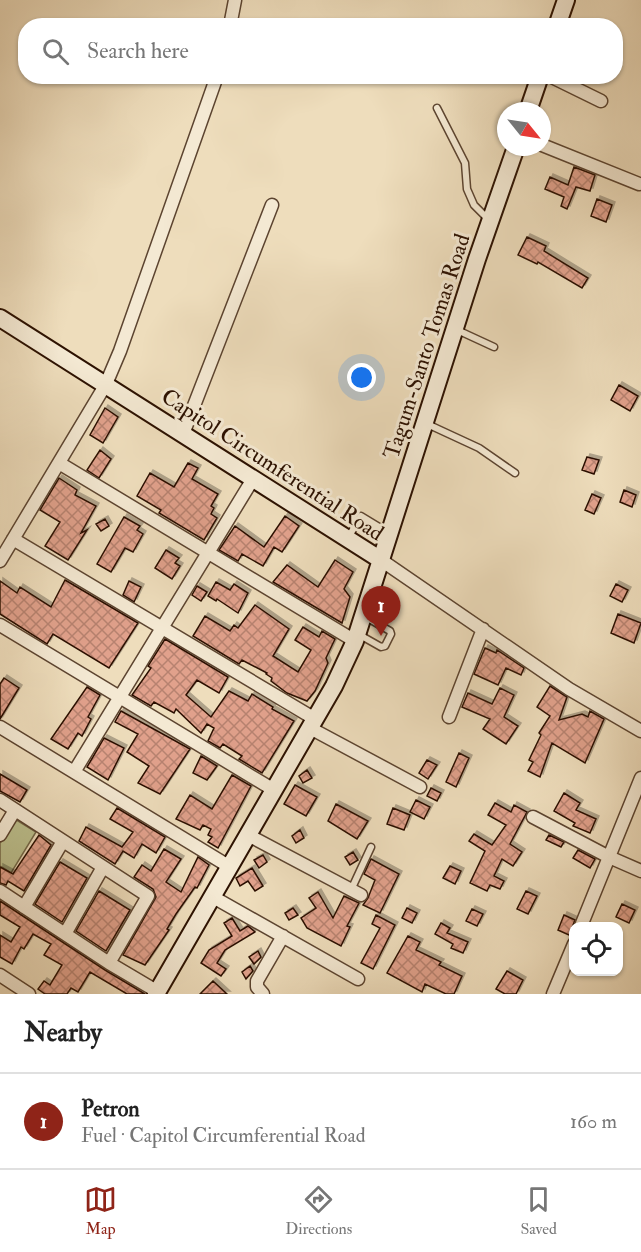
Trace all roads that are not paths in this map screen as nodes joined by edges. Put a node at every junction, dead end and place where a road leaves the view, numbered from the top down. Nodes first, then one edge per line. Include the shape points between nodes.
1 (235, 0) edge
2 (566, 0) edge
3 (232, 18) edge
4 (560, 18) edge
5 (214, 84) edge
6 (537, 84) edge
7 (566, 84) edge
8 (601, 101) dead end
9 (531, 102) edge
10 (436, 108) dead end
11 (551, 149) edge
12 (513, 156) edge
13 (639, 184) dead end
14 (272, 205) dead end
15 (490, 222) junction
16 (0, 318) edge
17 (455, 329) junction
18 (494, 347) dead end
19 (106, 384) junction
20 (425, 423) junction
21 (183, 434) junction
22 (59, 463) junction
23 (515, 472) dead end
24 (253, 479) junction
25 (389, 534) junction
26 (347, 538) junction
27 (13, 539) junction
28 (208, 553) junction
29 (381, 560) junction
30 (0, 561) edge
31 (363, 616) junction
32 (0, 625) edge
33 (162, 628) junction
34 (483, 629) junction
35 (356, 638) junction
36 (119, 698) junction
37 (449, 717) dead end
38 (312, 724) junction
39 (0, 728) edge
40 (641, 731) edge
41 (74, 772) junction
42 (641, 778) edge
43 (420, 788) dead end
44 (274, 790) junction
45 (0, 801) edge
46 (15, 810) junction
47 (533, 817) dead end
48 (0, 835) edge
49 (248, 836) junction
50 (63, 841) junction
51 (371, 847) dead end
52 (609, 857) junction
53 (103, 867) junction
54 (230, 867) junction
55 (641, 871) edge
56 (0, 891) edge
57 (356, 893) joint
58 (213, 897) junction
59 (24, 907) junction
60 (583, 922) edge
61 (65, 934) junction
62 (283, 936) junction
63 (569, 954) edge
64 (109, 963) junction
65 (0, 975) edge
66 (358, 979) dead end
67 (160, 988) edge
68 (28, 994) edge
69 (176, 994) edge
70 (263, 994) edge
71 (553, 994) edge

1 - 3 street
2 - 4 main road
5 - 19 street
6 - 9 main road
7 - 8 street
10 - 15 lane via 465,163 470,197
11 - 13 street
12 - 15 main road, Tagum-Santo Tomas Road
14 - 21 street
15 - 17 main road, Tagum-Santo Tomas Road
16 - 19 main road, Capitol Circumferential Road
17 - 18 lane
17 - 20 main road, Tagum-Santo Tomas Road
19 - 21 main road, Capitol Circumferential Road
19 - 22 street
20 - 23 lane via 479,448
20 - 25 main road, Tagum-Santo Tomas Road
21 - 24 main road, Capitol Circumferential Road
22 - 27 street
22 - 28 street
24 - 26 main road, Capitol Circumferential Road
24 - 28 street
25 - 26 lane via 361,516
25 - 29 main road, Tagum-Santo Tomas Road
26 - 29 main road, Capitol Circumferential Road
27 - 30 street
27 - 33 street
28 - 33 street
28 - 35 street
29 - 31 main road, Capitol Circumferential Road
29 - 34 street
31 - 35 main road, Capitol Circumferential Road
31 - 35 lane via 391,634 384,646
32 - 36 street
33 - 36 street
33 - 38 street
34 - 37 street
34 - 40 street via 569,689
35 - 38 main road, Capitol Circumferential Road
36 - 41 street
36 - 44 street
38 - 43 street
38 - 44 main road, Capitol Circumferential Road
39 - 41 street
41 - 54 street
42 - 52 street
44 - 49 main road, Capitol Circumferential Road
45 - 46 street
46 - 48 street
46 - 50 street
47 - 52 street
49 - 54 main road, Capitol Circumferential Road
49 - 57 street
50 - 53 street
50 - 59 street
51 - 57 lane
52 - 55 street
52 - 60 street
53 - 61 street
53 - 64 street via 148,896
54 - 58 main road, Capitol Circumferential Road
56 - 59 street
58 - 62 street
58 - 67 main road, Capitol Circumferential Road
59 - 61 street
61 - 64 street
62 - 66 street
62 - 70 street via 257,981
63 - 71 street
64 - 67 street
65 - 68 street
67 - 69 main road

